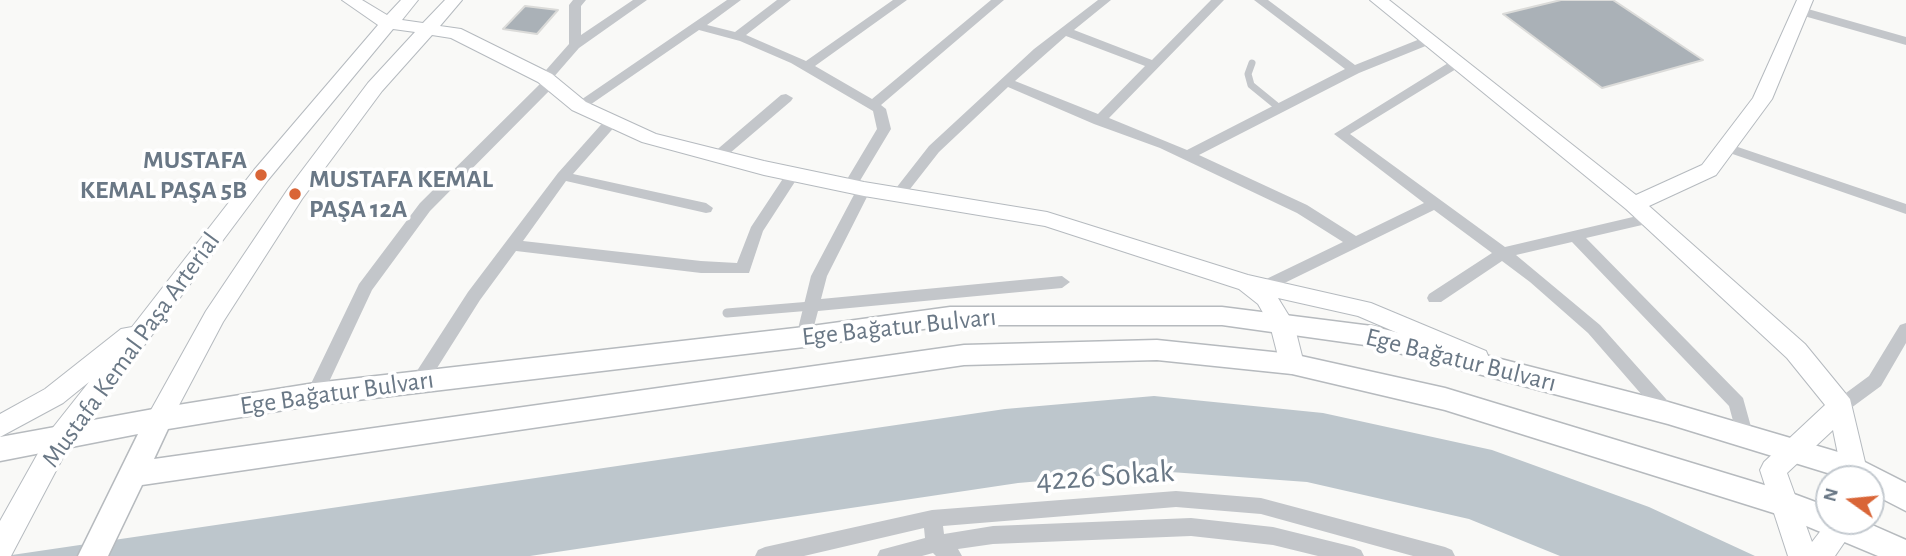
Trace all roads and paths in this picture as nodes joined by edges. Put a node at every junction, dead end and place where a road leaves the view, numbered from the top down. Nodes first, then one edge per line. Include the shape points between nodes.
1 (350, 0) edge
2 (410, 0) edge
3 (454, 0) edge
4 (580, 0) edge
5 (641, 0) edge
6 (735, 0) edge
7 (786, 0) edge
8 (901, 0) edge
9 (998, 0) edge
10 (1105, 0) edge
11 (1218, 0) edge
12 (1259, 0) edge
13 (1378, 0) edge
14 (1803, 6) edge
15 (387, 23) junction
16 (697, 26) junction
17 (428, 29) junction
18 (1065, 31) junction
19 (737, 36) junction
20 (1429, 40) junction
21 (1906, 41) edge
22 (575, 45) junction
23 (1252, 63) dead end
24 (1457, 63) junction
25 (1153, 65) junction
26 (806, 67) junction
27 (1354, 70) junction
28 (547, 80) junction
29 (1006, 82) junction
30 (786, 98) dead end
31 (873, 105) junction
32 (579, 106) junction
33 (1278, 107) junction
34 (612, 121) junction
35 (1099, 121) junction
36 (1726, 147) junction
37 (719, 156) junction
38 (1187, 156) junction
39 (793, 174) junction
40 (563, 176) junction
41 (857, 188) junction
42 (898, 195) junction
43 (1434, 204) junction
44 (1634, 204) junction
45 (706, 208) dead end
46 (1906, 209) edge
47 (1650, 218) junction
48 (1575, 236) junction
49 (1353, 241) junction
50 (512, 245) junction
51 (1503, 253) junction
52 (1062, 282) dead end
53 (1256, 285) junction
54 (1435, 298) dead end
55 (812, 306) junction
56 (161, 308) junction
57 (727, 313) dead end
58 (1282, 324) junction
59 (1906, 328) edge
60 (804, 337) junction
61 (1292, 364) junction
62 (1499, 369) junction
63 (419, 382) junction
64 (315, 394) junction
65 (1841, 406) junction
66 (1668, 413) junction
67 (159, 419) junction
68 (0, 426) edge
69 (1744, 434) junction
70 (61, 438) junction
71 (0, 449) edge
72 (1793, 449) junction
73 (1833, 465) edge
74 (1853, 465) edge
75 (134, 474) junction
76 (1885, 488) edge
77 (1906, 498) edge
78 (1784, 503) junction
79 (1815, 514) edge
80 (932, 518) junction
81 (1829, 535) edge
82 (1864, 535) edge
83 (935, 544) junction
84 (0, 548) edge
85 (1906, 554) edge
86 (1346, 555) edge
87 (93, 556) edge
88 (765, 556) edge
89 (887, 556) edge
90 (952, 556) edge
91 (1446, 556) edge
92 (1801, 556) edge
93 (1818, 556) edge

1 - 15 main road
2 - 15 main road, Mustafa Kemal Paşa Arterial
3 - 17 main road, Mustafa Kemal Paşa Arterial
4 - 22 street via 575,5
5 - 22 street
6 - 16 street
7 - 19 street
8 - 26 street
9 - 31 street
10 - 18 street
11 - 25 street
12 - 27 street
13 - 20 main road
14 - 21 street
14 - 36 main road via 1762,99
15 - 17 main road
15 - 56 main road, Mustafa Kemal Paşa Arterial via 261,175
16 - 19 street
16 - 32 street
17 - 28 main road via 455,33
17 - 67 main road, Mustafa Kemal Paşa Arterial via 368,97 279,216 214,317
18 - 25 street
18 - 29 street
19 - 26 street
20 - 24 main road
20 - 27 street
22 - 28 street
23 - 33 lane via 1251,85
24 - 43 street via 1341,134
24 - 44 main road
25 - 35 street
26 - 31 street
27 - 33 street
28 - 32 main road
28 - 64 street via 425,207 365,288
29 - 35 street
29 - 42 street via 934,149
30 - 37 street
31 - 41 street via 879,109 884,129
32 - 34 main road
33 - 38 street
34 - 37 main road via 649,138
34 - 40 street
35 - 38 street
36 - 44 main road via 1709,170
36 - 46 street
37 - 39 main road
38 - 49 street via 1302,209
39 - 41 main road
39 - 50 street via 756,231 743,269
40 - 45 street
40 - 50 street
41 - 42 main road
41 - 55 street via 819,276
42 - 53 main road via 1047,219
43 - 49 street
43 - 51 street
44 - 47 main road
47 - 48 street
47 - 65 main road via 1796,351
48 - 51 street
48 - 69 street via 1737,403
49 - 53 street
50 - 63 street
51 - 54 street
51 - 66 street via 1594,329
52 - 55 street
53 - 58 main road
53 - 62 main road via 1363,310
55 - 57 lane
55 - 60 street
56 - 68 main road via 54,396
56 - 70 main road, Mustafa Kemal Paşa Arterial
58 - 60 main road, Ege Bağatur Bulvarı via 1222,316 950,316
58 - 61 main road
58 - 62 main road, Ege Bağatur Bulvarı via 1372,336
59 - 65 street via 1875,381
60 - 63 main road, Ege Bağatur Bulvarı
61 - 75 main road, Ege Bağatur Bulvarı via 1157,350 964,355
61 - 78 main road, Ege Bağatur Bulvarı via 1446,399
62 - 66 main road, Ege Bağatur Bulvarı
63 - 64 main road, Ege Bağatur Bulvarı
64 - 67 main road, Ege Bağatur Bulvarı
65 - 72 main road
65 - 74 main road
66 - 69 main road, Ege Bağatur Bulvarı
67 - 70 main road, Ege Bağatur Bulvarı
67 - 75 main road, Mustafa Kemal Paşa Arterial
69 - 72 main road, Ege Bağatur Bulvarı
70 - 71 main road, Ege Bağatur Bulvarı
70 - 84 main road, Mustafa Kemal Paşa Arterial
72 - 73 main road, Ege Bağatur Bulvarı
72 - 78 main road via 1773,470
75 - 87 main road, Mustafa Kemal Paşa Arterial
76 - 77 main road, Ege Bağatur Bulvarı
78 - 79 main road, Ege Bağatur Bulvarı
78 - 92 main road
80 - 83 street
80 - 88 street, 4226 Sokak
80 - 91 street, 4226 Sokak via 1176,499 1261,506
81 - 93 main road
82 - 85 main road, Ege Bağatur Bulvarı
83 - 86 street via 993,535 1191,527 1273,536
83 - 89 street
83 - 90 street

